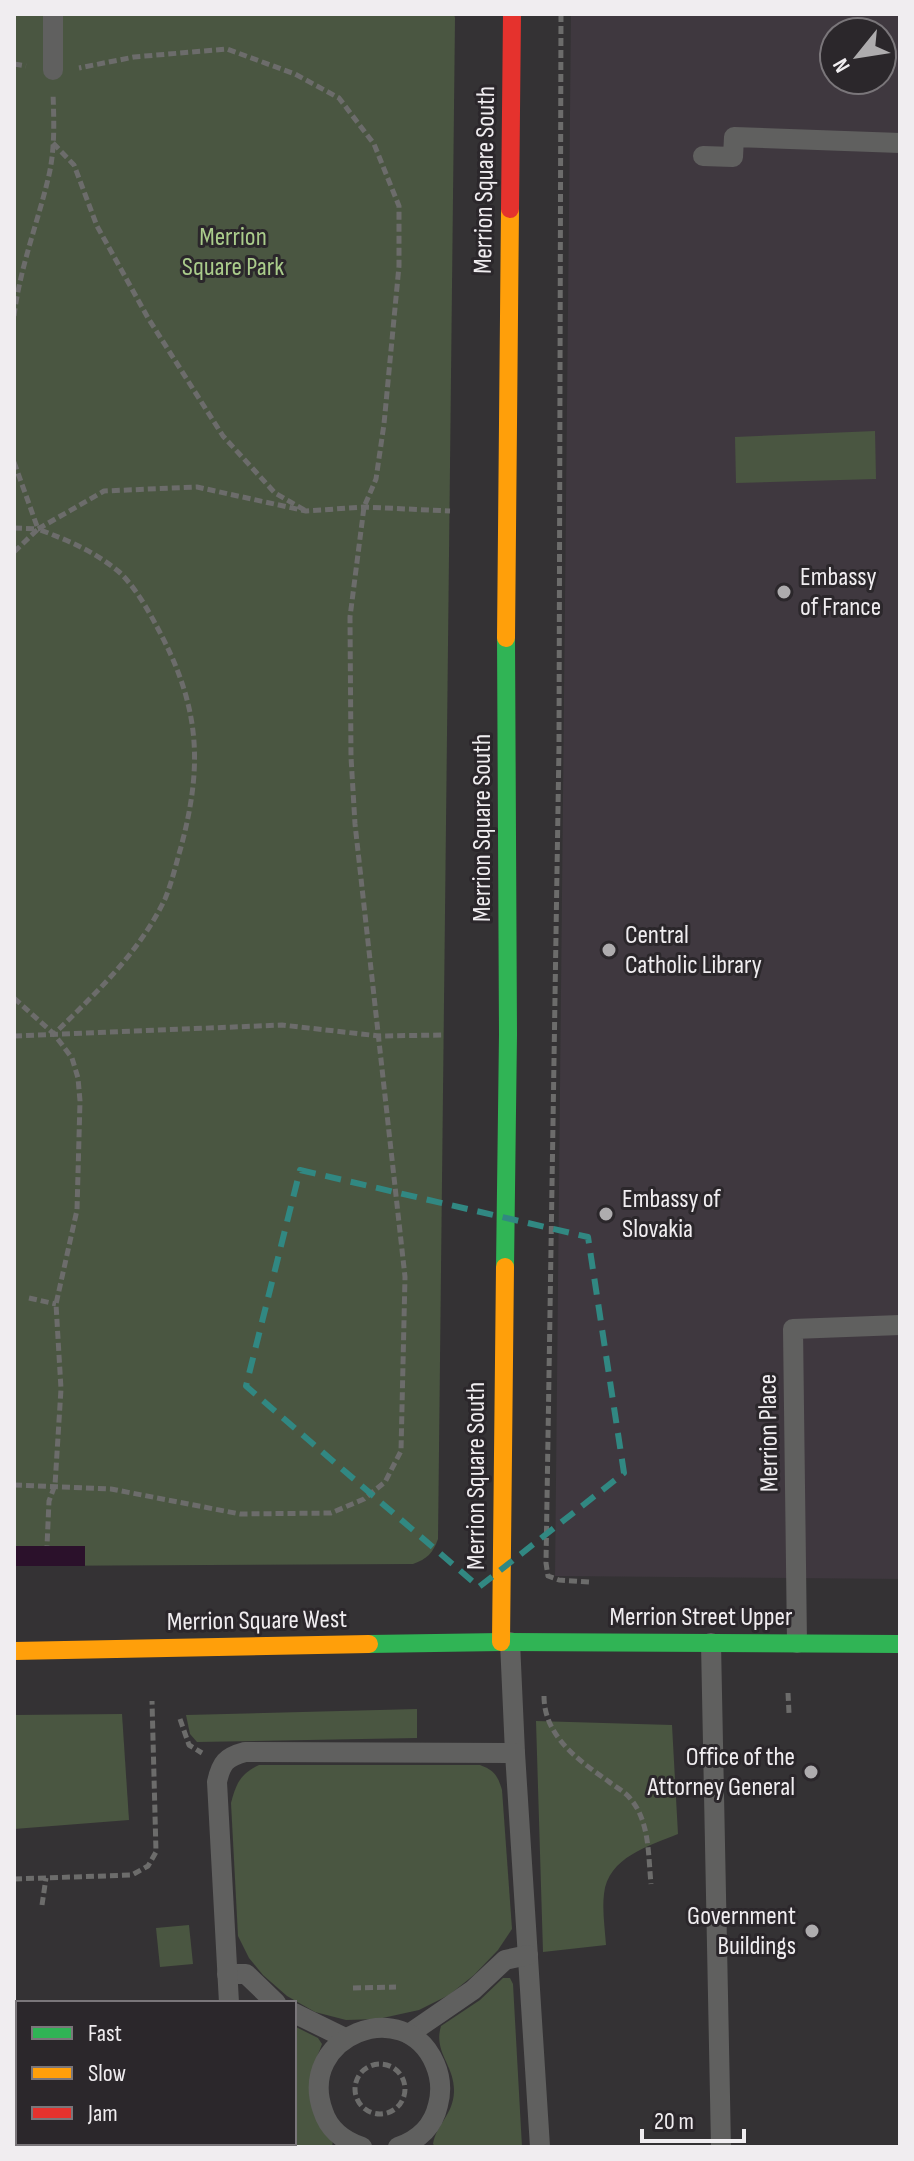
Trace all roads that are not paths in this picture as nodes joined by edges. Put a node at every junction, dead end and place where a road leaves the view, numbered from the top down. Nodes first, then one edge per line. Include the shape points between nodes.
1 (53, 14) edge
2 (512, 14) edge
3 (53, 70) road end
4 (900, 143) edge
5 (703, 156) dead end
6 (900, 1325) edge
7 (506, 1642) junction
8 (711, 1643) junction
9 (797, 1643) junction
10 (900, 1644) edge
11 (14, 1651) edge
12 (515, 1753) junction
13 (528, 1955) junction
14 (227, 1974) junction
15 (229, 2001) edge
16 (274, 2001) edge
17 (296, 2014) edge
18 (409, 2034) junction
19 (345, 2038) junction
20 (353, 2146) edge
21 (409, 2146) edge
22 (540, 2147) edge
23 (721, 2147) edge

1 - 3 lane
2 - 7 street, Merrion Square South via 506,510
4 - 5 lane via 734,137 733,157
6 - 9 lane, Merrion Place via 793,1329
7 - 8 street, Merrion Street Upper
7 - 11 street, Merrion Square West
7 - 12 lane
8 - 9 street, Merrion Street Upper
8 - 23 lane
9 - 10 street, Merrion Street Upper
12 - 13 lane
12 - 14 lane via 231,1755 221,1764 217,1782
13 - 18 lane via 505,1960 473,1990
13 - 22 lane
14 - 15 lane
14 - 16 lane via 246,1974
17 - 19 lane
18 - 19 lane via 373,2028
18 - 21 lane via 432,2056 441,2094 427,2130
19 - 20 lane via 323,2064 319,2101 325,2118

